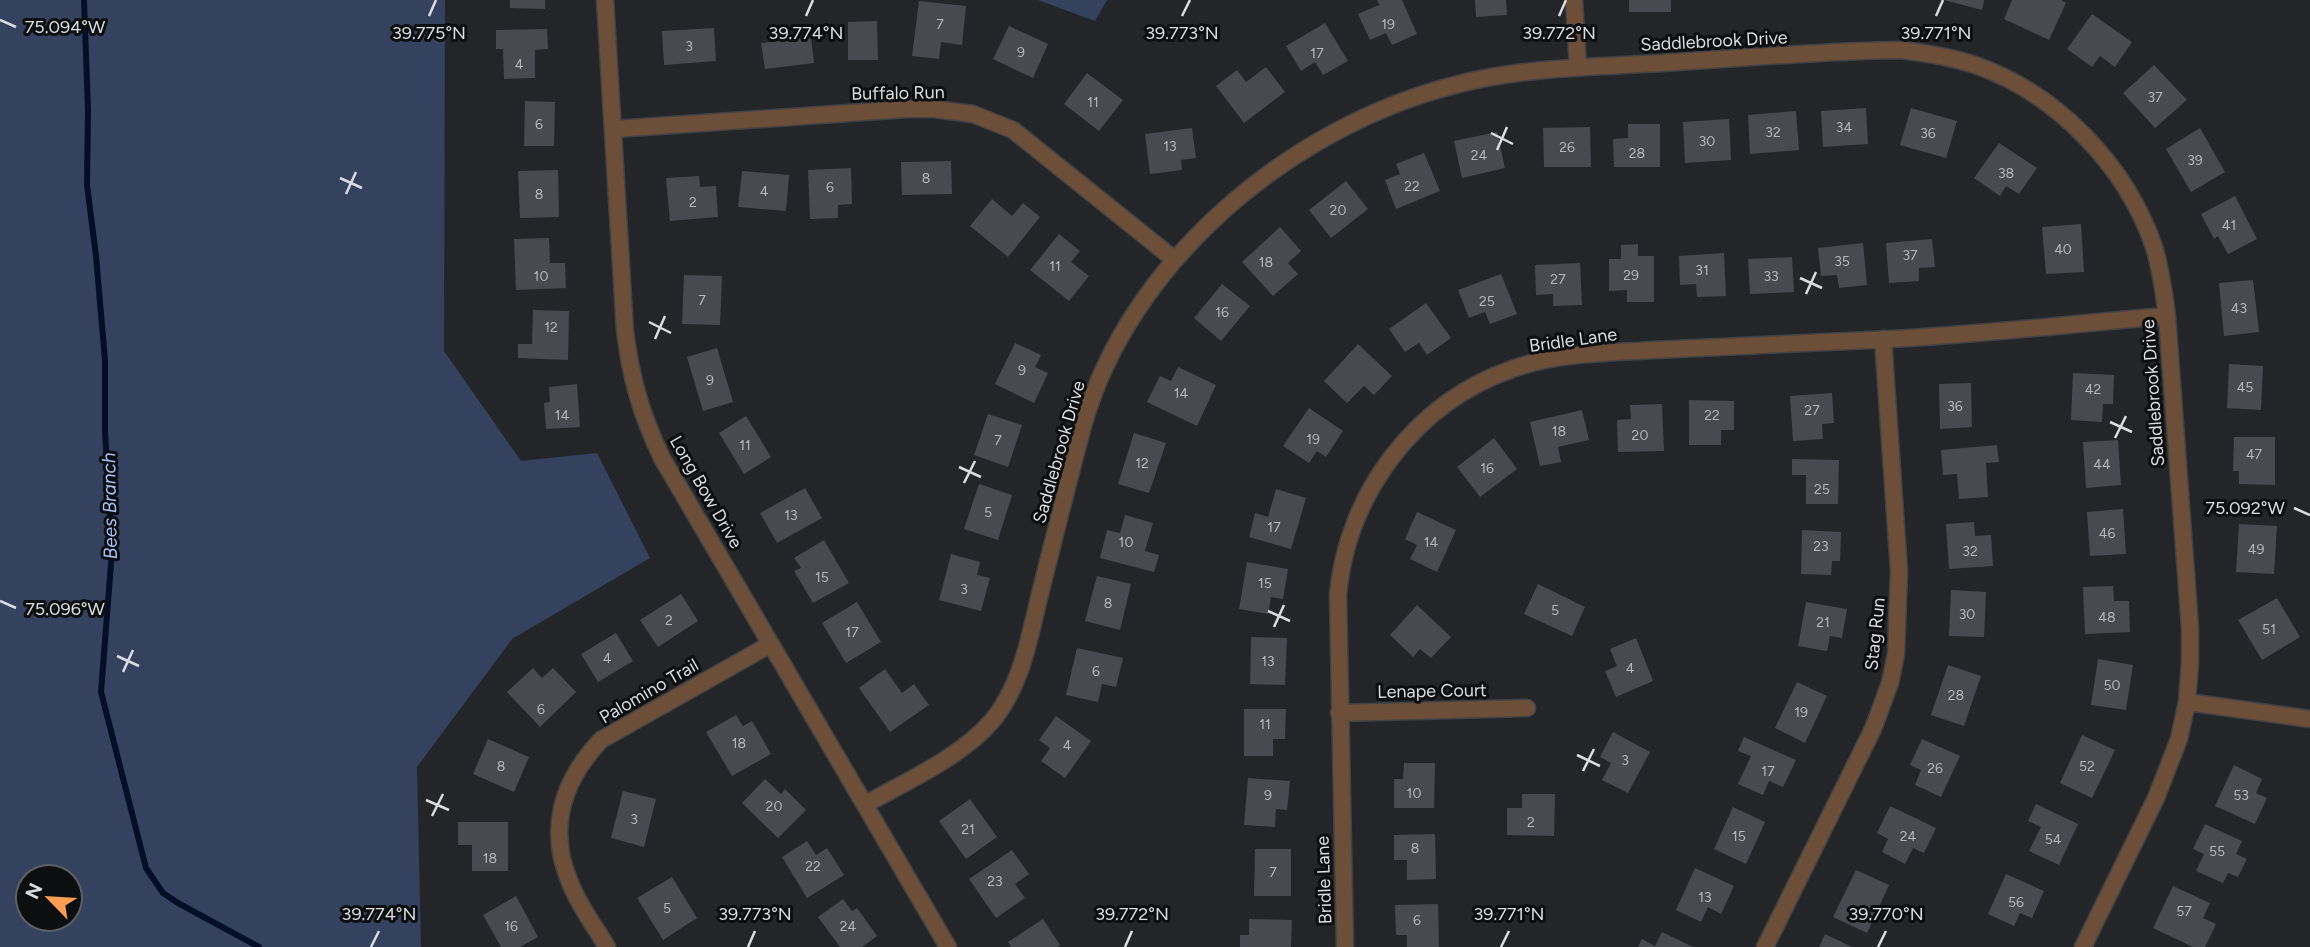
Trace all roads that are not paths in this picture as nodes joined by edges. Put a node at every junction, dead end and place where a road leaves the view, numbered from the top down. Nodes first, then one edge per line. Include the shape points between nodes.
1 (605, 0) edge
2 (1574, 0) edge
3 (1578, 68) junction
4 (614, 129) junction
5 (1175, 260) junction
6 (2166, 316) junction
7 (1883, 339) junction
8 (771, 644) junction
9 (2187, 702) junction
10 (1527, 708) dead end
11 (1339, 713) junction
12 (2310, 719) edge
13 (866, 804) junction
14 (607, 947) edge
15 (948, 947) edge
16 (1345, 947) edge
17 (1765, 947) edge
18 (2083, 947) edge

1 - 4 street, Long Bow Drive
2 - 3 street
3 - 5 street, Saddlebrook Drive via 1455,85 1320,139 1254,184
3 - 6 street, Saddlebrook Drive via 1901,50 1976,65 2029,91 2097,149 2133,200 2150,237
4 - 5 street, Buffalo Run via 907,109 973,114 1013,130
4 - 8 street, Long Bow Drive via 625,331 641,410 663,458
5 - 13 street, Saddlebrook Drive via 1130,323 1092,397 1024,661 1005,702 993,720 959,750
6 - 7 street, Bridle Lane
6 - 9 street, Saddlebrook Drive via 2189,628
7 - 11 street, Bridle Lane via 1582,355 1513,369 1462,392 1397,449 1352,526 1338,595
7 - 17 street, Stag Run via 1899,571 1896,654 1873,729
8 - 13 street, Long Bow Drive
8 - 14 street, Palomino Trail via 601,740 573,776 560,818 563,867
9 - 12 street
9 - 18 street, Saddlebrook Drive via 2167,774
10 - 11 street, Lenape Court
11 - 16 street, Bridle Lane
13 - 15 street, Long Bow Drive

